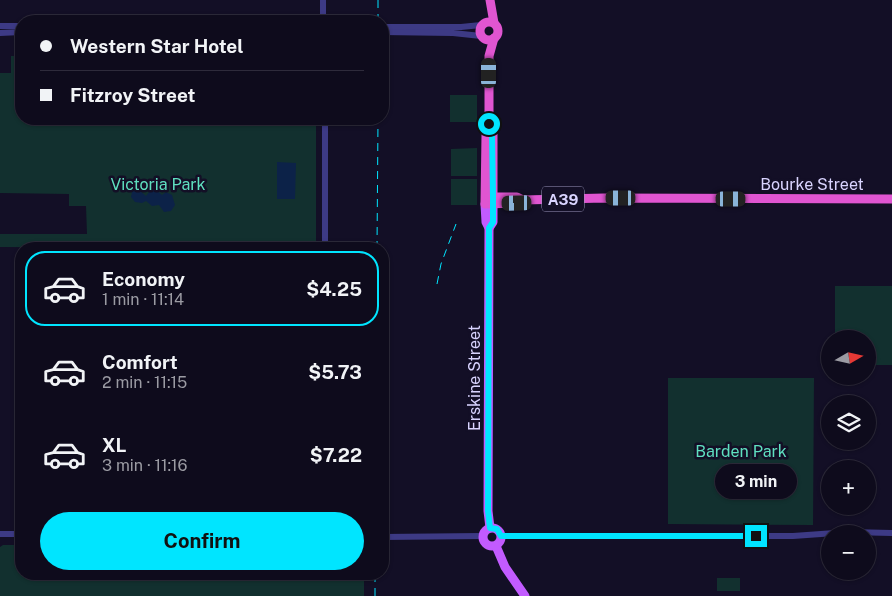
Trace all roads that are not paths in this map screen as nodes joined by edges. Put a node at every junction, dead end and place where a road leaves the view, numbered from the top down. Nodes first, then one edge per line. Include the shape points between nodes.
1 (323, 0) edge
2 (490, 2) edge
3 (323, 15) edge
4 (494, 23) junction
5 (482, 24) junction
6 (0, 26) edge
7 (15, 26) edge
8 (389, 27) edge
9 (15, 32) edge
10 (389, 32) edge
11 (0, 33) edge
12 (483, 37) junction
13 (494, 38) junction
14 (490, 56) junction
15 (325, 125) edge
16 (892, 199) edge
17 (489, 200) junction
18 (325, 242) edge
19 (490, 528) junction
20 (892, 533) edge
21 (0, 534) edge
22 (15, 534) edge
23 (482, 536) junction
24 (501, 536) junction
25 (389, 537) edge
26 (496, 546) junction
27 (525, 596) edge

1 - 3 street
2 - 4 highway
2 - 5 highway
4 - 5 highway
4 - 13 highway via 498,32
5 - 8 street
5 - 12 highway via 480,31
6 - 7 street
9 - 11 street
10 - 12 street
12 - 13 highway
12 - 14 highway, Erskine Street
13 - 14 highway, Erskine Street
14 - 17 highway, Erskine Street via 489,124 492,135
15 - 18 street
16 - 17 highway, Bourke Street / A39 via 523,200 517,197
17 - 19 main road, Erskine Street via 486,222 489,228
19 - 23 main road
19 - 24 main road via 497,529
20 - 24 street
21 - 22 street
23 - 25 street
23 - 26 main road via 486,545
24 - 26 main road
26 - 27 main road via 505,567

